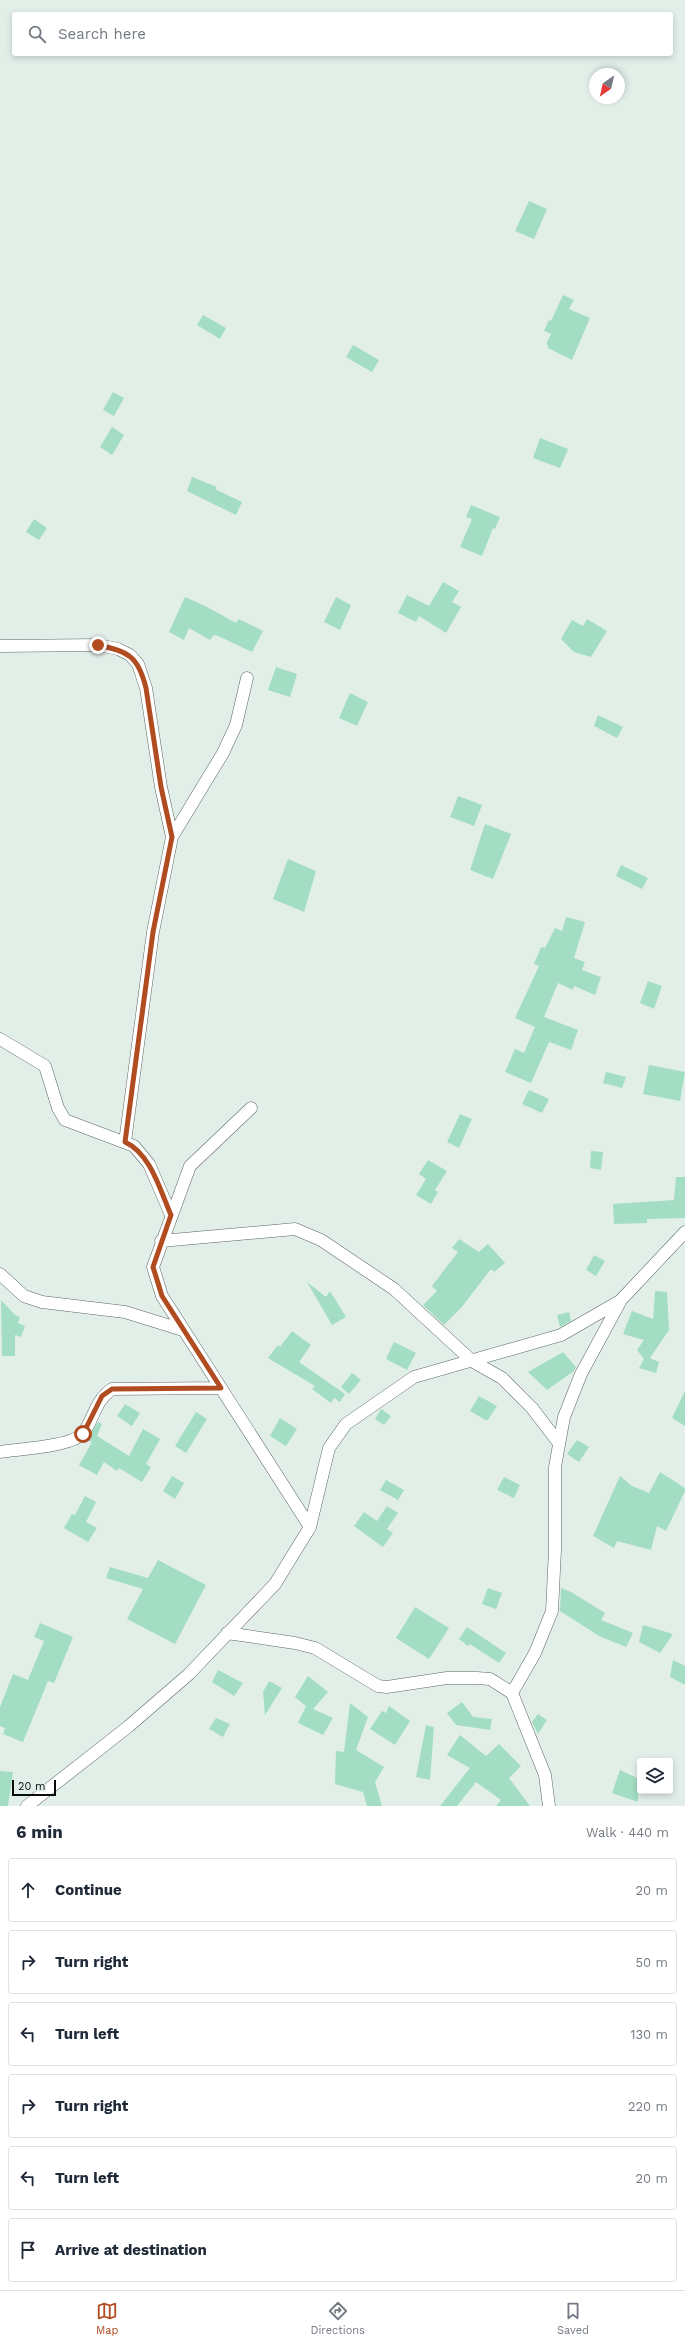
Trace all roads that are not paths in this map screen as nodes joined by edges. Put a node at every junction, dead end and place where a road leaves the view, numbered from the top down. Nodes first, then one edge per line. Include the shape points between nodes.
1 (0, 646) edge
2 (247, 678) dead end
3 (172, 837) junction
4 (0, 1039) edge
5 (251, 1108) dead end
6 (125, 1142) junction
7 (171, 1215) junction
8 (685, 1232) edge
9 (161, 1241) junction
10 (0, 1274) edge
11 (620, 1302) junction
12 (183, 1330) junction
13 (472, 1361) junction
14 (221, 1388) junction
15 (558, 1442) junction
16 (0, 1452) edge
17 (310, 1527) junction
18 (227, 1633) junction
19 (512, 1693) junction
20 (27, 1806) edge
21 (549, 1806) edge

1 - 3 street via 98,645 118,649 130,655 138,664 146,688 161,787
2 - 3 street via 236,725 223,753
3 - 6 street via 153,932
4 - 6 street via 45,1066 58,1108 65,1120
5 - 7 street via 190,1166
6 - 7 street via 134,1146 149,1164
7 - 9 street
8 - 11 street
9 - 12 street via 153,1267 162,1296
9 - 13 street via 295,1229 321,1240 394,1289
10 - 12 street via 24,1296 42,1302 125,1312
11 - 13 street via 561,1335
11 - 15 street via 581,1374 564,1416
12 - 14 street
13 - 15 street via 502,1378 518,1392
13 - 17 street via 414,1377 346,1424 329,1448
14 - 16 street via 112,1389 102,1396 83,1434 71,1442
14 - 17 street
15 - 19 street via 555,1467 552,1611 535,1653
17 - 18 street via 275,1584
18 - 19 street via 316,1648 378,1686 387,1687 447,1678 477,1678 490,1679
18 - 20 street via 183,1679 129,1726
19 - 21 street via 545,1775

